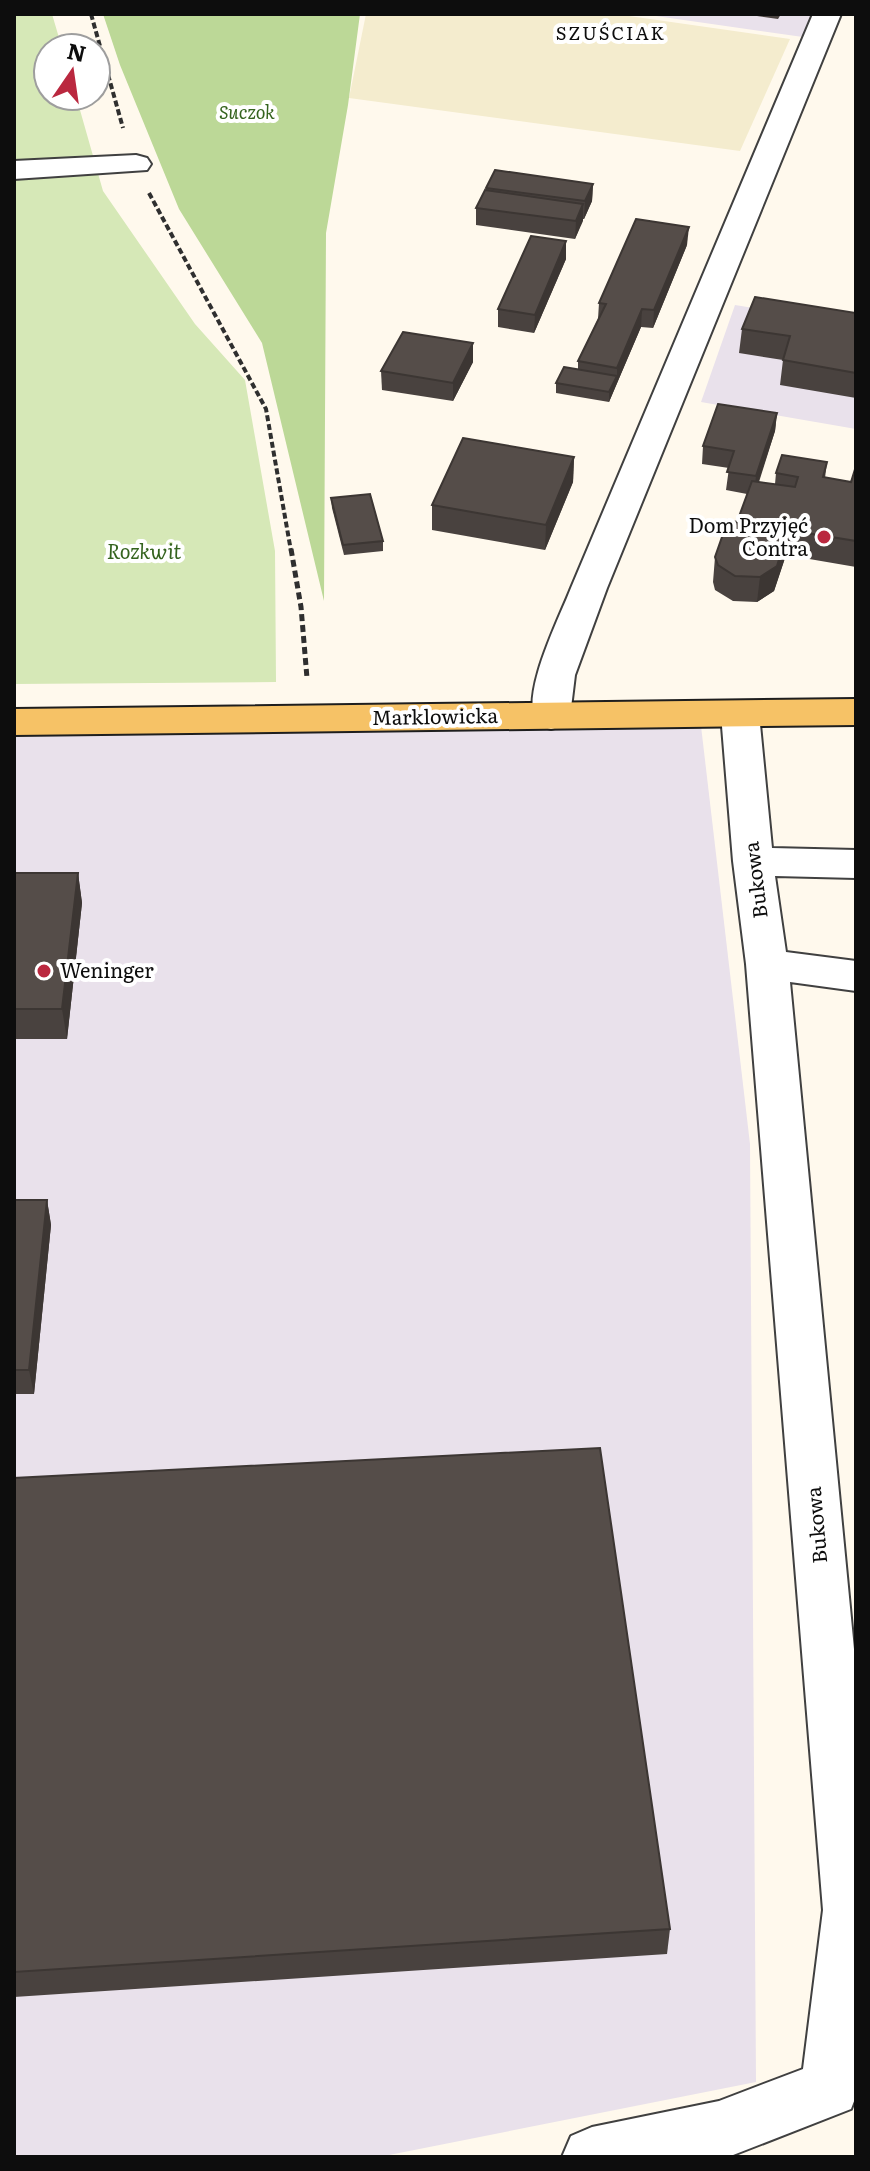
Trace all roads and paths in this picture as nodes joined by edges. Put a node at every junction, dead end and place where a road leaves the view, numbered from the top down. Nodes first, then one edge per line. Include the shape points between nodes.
1 (91, 14) edge
2 (827, 14) edge
3 (136, 164) junction
4 (14, 170) edge
5 (856, 712) edge
6 (740, 714) junction
7 (551, 716) junction
8 (311, 719) junction
9 (14, 722) edge
10 (753, 861) junction
11 (856, 864) edge
12 (767, 964) junction
13 (856, 976) edge
14 (592, 2157) edge

1 - 3 path
2 - 7 lane via 589,588 556,675
3 - 4 lane
3 - 8 path via 266,409 301,607
5 - 6 main road, Marklowicka
6 - 7 main road, Marklowicka
6 - 10 lane, Bukowa
7 - 8 main road, Marklowicka
8 - 9 main road, Marklowicka
10 - 11 lane
10 - 12 lane, Bukowa
12 - 13 lane
12 - 14 lane, Bukowa via 851,1910 830,2088 719,2131

